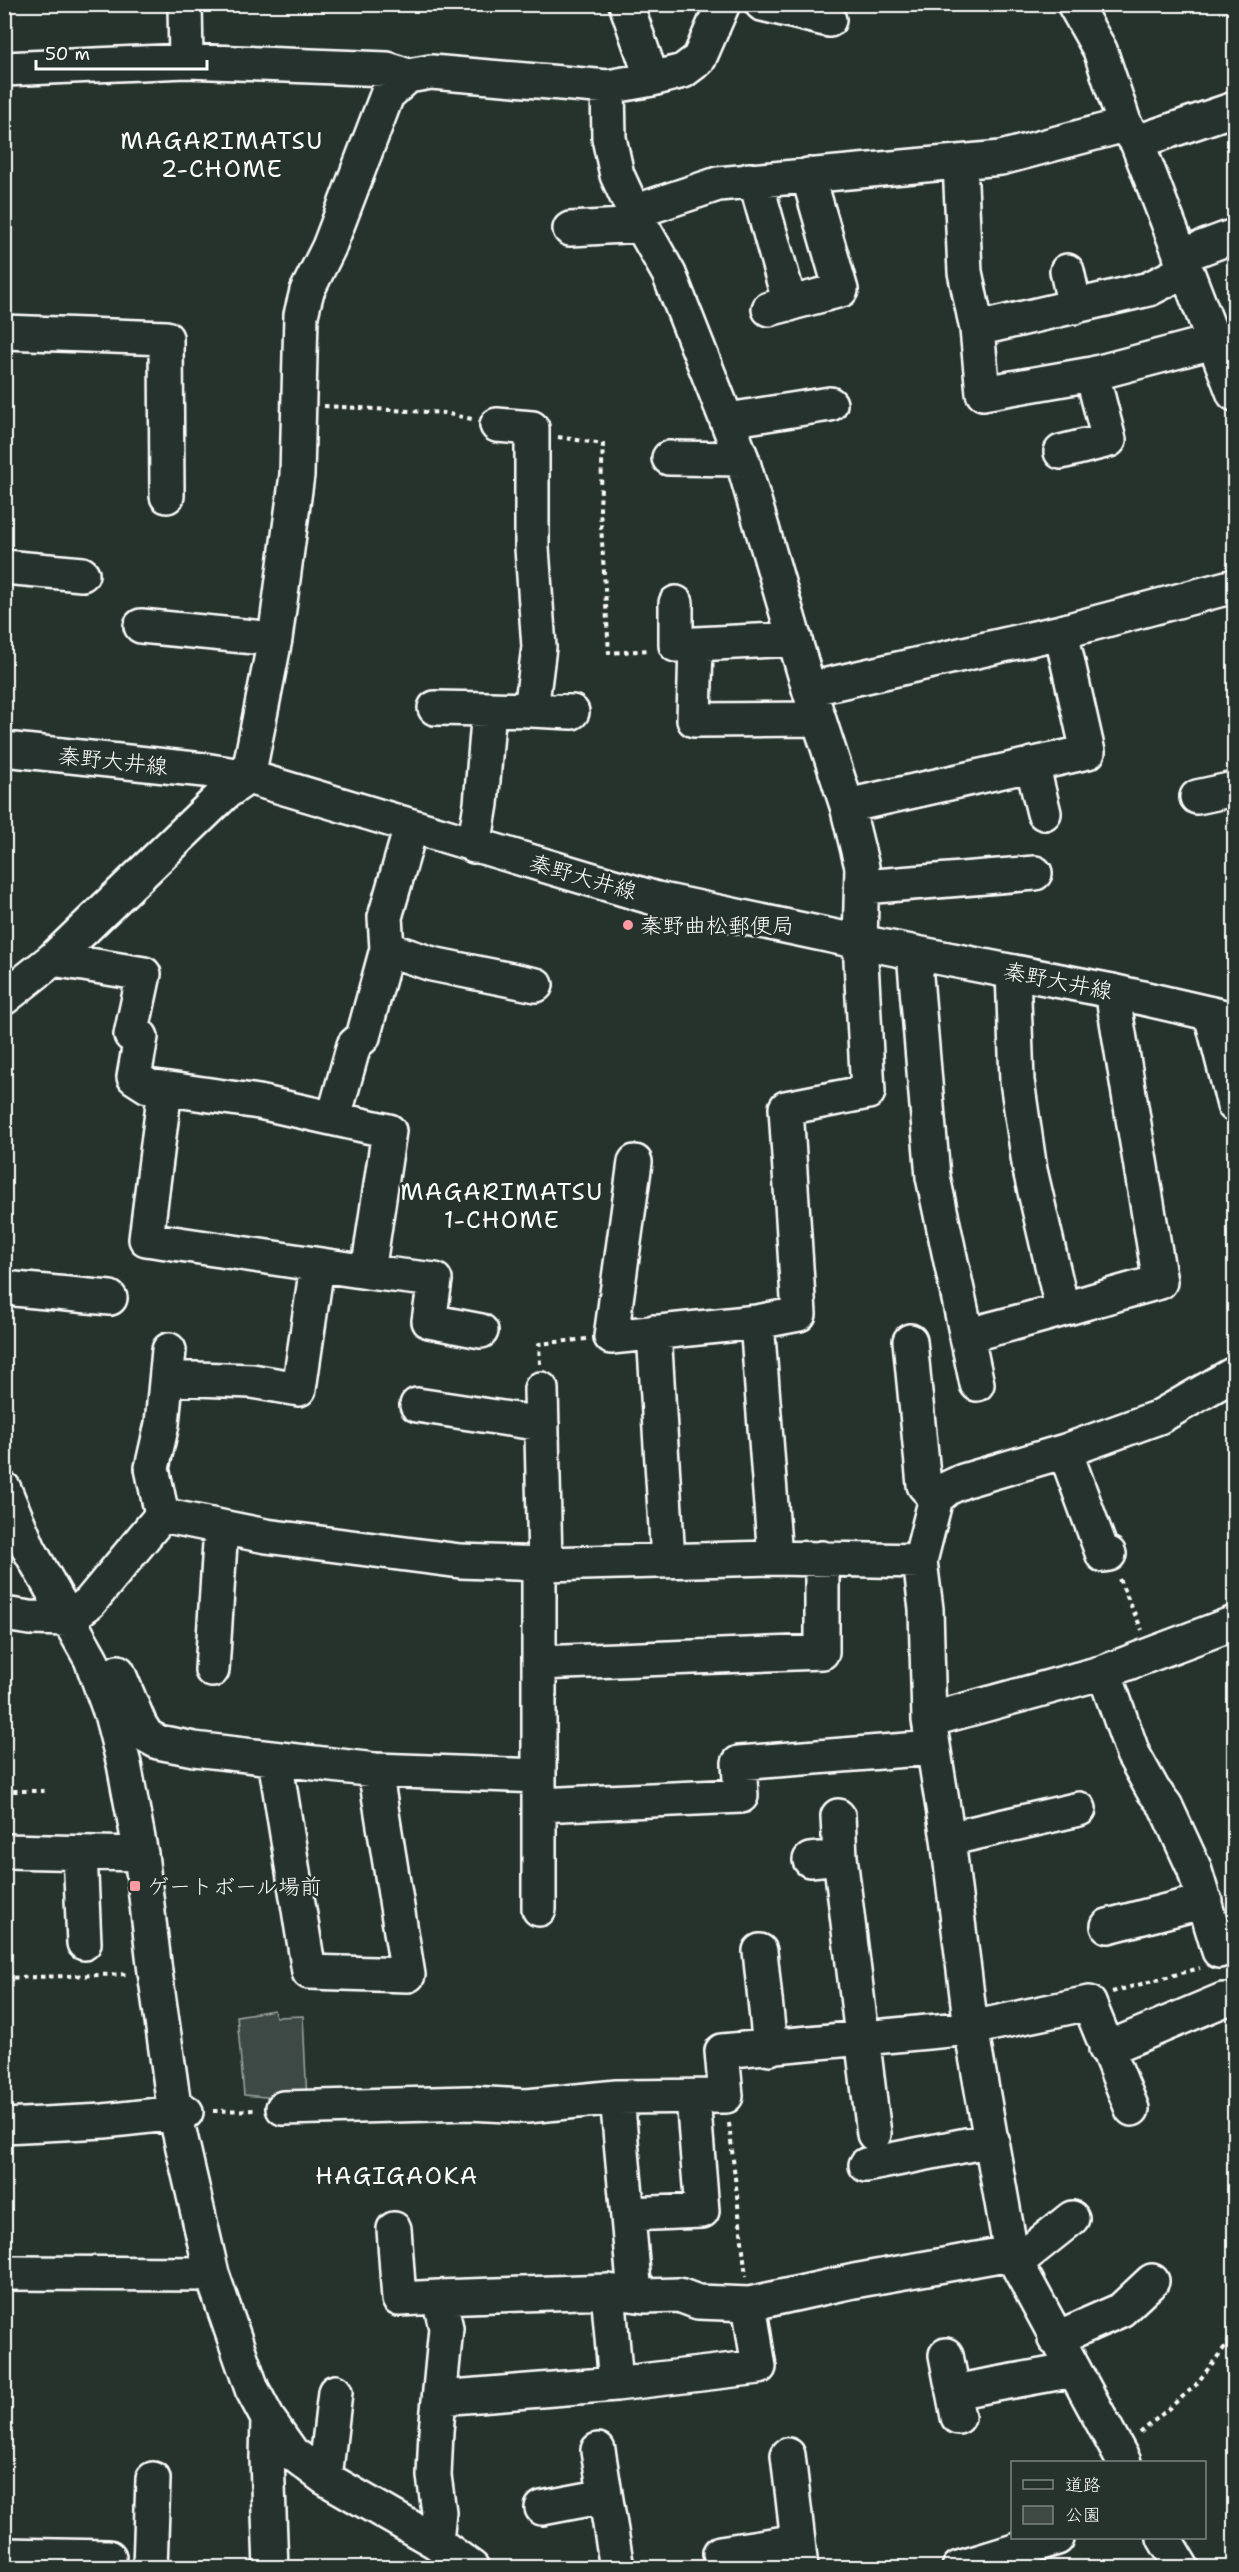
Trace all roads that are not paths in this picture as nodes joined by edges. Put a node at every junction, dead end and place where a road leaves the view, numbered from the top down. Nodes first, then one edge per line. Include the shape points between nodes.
1 (185, 4) edge
2 (626, 4) edge
3 (723, 4) edge
4 (762, 4) edge
5 (1074, 4) edge
6 (829, 20) dead end
7 (186, 61) junction
8 (4, 69) edge
9 (408, 76) junction
10 (652, 79) junction
11 (608, 87) junction
12 (1234, 109) edge
13 (1131, 134) junction
14 (960, 163) junction
15 (808, 175) junction
16 (749, 180) junction
17 (638, 219) junction
18 (570, 229) dead end
19 (1234, 236) edge
20 (1183, 263) junction
21 (1067, 271) dead end
22 (1075, 307) junction
23 (977, 329) junction
24 (4, 332) edge
25 (1213, 342) junction
26 (1092, 374) junction
27 (1234, 394) edge
28 (830, 404) dead end
29 (728, 420) junction
30 (497, 425) road end
31 (1060, 452) dead end
32 (669, 458) dead end
33 (742, 459) junction
34 (167, 496) dead end
35 (4, 567) edge
36 (82, 574) dead end
37 (1234, 586) edge
38 (676, 603) dead end
39 (141, 626) dead end
40 (1061, 632) junction
41 (275, 639) junction
42 (795, 639) junction
43 (686, 644) junction
44 (809, 689) junction
45 (435, 708) dead end
46 (489, 709) junction
47 (531, 710) junction
48 (572, 712) dead end
49 (819, 719) junction
50 (4, 749) edge
51 (1032, 764) junction
52 (248, 777) junction
53 (1234, 789) edge
54 (1197, 797) dead end
55 (848, 806) junction
56 (1044, 813) dead end
57 (411, 827) junction
58 (474, 846) junction
59 (1035, 873) dead end
60 (863, 887) junction
61 (860, 942) junction
62 (387, 949) junction
63 (914, 953) junction
64 (53, 959) junction
65 (1013, 972) junction
66 (536, 985) dead end
67 (1112, 991) junction
68 (4, 998) edge
69 (1223, 1016) edge
70 (165, 1089) junction
71 (1234, 1105) edge
72 (334, 1118) junction
73 (635, 1162) dead end
74 (317, 1266) junction
75 (368, 1272) junction
76 (4, 1288) edge
77 (110, 1298) dead end
78 (1062, 1308) junction
79 (758, 1322) junction
80 (481, 1331) dead end
81 (654, 1332) junction
82 (967, 1335) junction
83 (909, 1341) dead end
84 (1234, 1374) edge
85 (977, 1384) dead end
86 (541, 1389) road end
87 (417, 1405) dead end
88 (542, 1424) junction
89 (1065, 1450) junction
90 (4, 1489) edge
91 (936, 1498) junction
92 (162, 1515) junction
93 (221, 1527) junction
94 (1108, 1554) road end
95 (775, 1558) junction
96 (822, 1558) junction
97 (668, 1560) junction
98 (920, 1561) junction
99 (542, 1564) junction
100 (4, 1614) edge
101 (68, 1619) junction
102 (1234, 1623) edge
103 (91, 1659) junction
104 (539, 1662) junction
105 (212, 1670) dead end
106 (1104, 1672) junction
107 (931, 1734) junction
108 (275, 1759) junction
109 (375, 1770) junction
110 (539, 1791) junction
111 (1079, 1809) dead end
112 (838, 1816) dead end
113 (948, 1839) junction
114 (4, 1851) edge
115 (80, 1853) junction
116 (141, 1854) junction
117 (1205, 1901) junction
118 (539, 1909) dead end
119 (1108, 1926) dead end
120 (84, 1943) dead end
121 (760, 1951) dead end
122 (971, 2028) junction
123 (862, 2040) junction
124 (770, 2048) junction
125 (1106, 2049) junction
126 (617, 2097) junction
127 (693, 2097) junction
128 (283, 2109) road end
129 (1132, 2109) dead end
130 (180, 2112) junction
131 (4, 2126) edge
132 (874, 2134) dead end
133 (992, 2140) junction
134 (867, 2165) dead end
135 (628, 2214) junction
136 (1072, 2218) dead end
137 (394, 2229) dead end
138 (1014, 2258) junction
139 (4, 2273) edge
140 (212, 2274) junction
141 (1152, 2281) dead end
142 (622, 2293) junction
143 (439, 2297) junction
144 (749, 2304) junction
145 (1055, 2338) junction
146 (946, 2355) dead end
147 (1074, 2370) junction
148 (616, 2384) junction
149 (335, 2392) dead end
150 (440, 2398) junction
151 (268, 2419) junction
152 (598, 2450) dead end
153 (788, 2455) dead end
154 (1121, 2457) edge
155 (325, 2478) junction
156 (153, 2479) dead end
157 (606, 2496) junction
158 (542, 2508) dead end
159 (1054, 2539) edge
160 (1165, 2539) edge
161 (436, 2541) junction
162 (720, 2553) dead end
163 (799, 2554) edge
164 (4, 2555) edge
165 (109, 2557) dead end
166 (264, 2567) edge
167 (150, 2568) edge
168 (472, 2568) edge
169 (617, 2568) edge
170 (959, 2568) edge
171 (1182, 2568) edge

1 - 7 street
2 - 10 street
3 - 10 street via 699,59 683,71
4 - 6 street
5 - 13 street via 1100,51
7 - 8 street
7 - 9 street via 387,69
9 - 11 street via 431,72
9 - 41 street via 387,95 329,247 307,291 301,315 297,475
10 - 11 street
11 - 17 street via 609,138 617,175
12 - 13 street
13 - 14 street
13 - 20 street
14 - 15 street
14 - 23 street via 965,273
15 - 16 street
15 - 16 street via 841,290 779,306 758,190
16 - 17 street via 718,184
17 - 18 street
17 - 29 street via 669,274
19 - 20 street
20 - 22 street via 1149,289
20 - 25 street
21 - 22 street
22 - 23 street
23 - 26 street via 983,393
24 - 34 street via 166,338
25 - 26 street
25 - 27 street
26 - 31 street via 1109,440
28 - 29 street
29 - 33 street
30 - 47 street via 531,423 532,548 539,647
32 - 33 street
33 - 42 street
35 - 36 street
37 - 40 street
38 - 43 street
39 - 41 street
40 - 44 street
40 - 51 street via 1088,752
41 - 52 street
42 - 43 street
42 - 44 street
43 - 49 street via 695,728
44 - 49 street
45 - 46 street
46 - 47 street
46 - 58 street
47 - 48 street
49 - 55 street
50 - 52 street, 秦野大井線
51 - 55 street
51 - 56 street
52 - 57 street, 秦野大井線
52 - 64 street via 225,793
53 - 54 street
55 - 60 street
57 - 58 street, 秦野大井線
57 - 62 street via 385,916
58 - 61 street, 秦野大井線 via 657,898
59 - 60 street
60 - 61 street
61 - 63 street, 秦野大井線
61 - 79 street via 868,1092 786,1108 799,1314
62 - 66 street via 432,964
62 - 72 street via 363,1037 354,1045
63 - 65 street, 秦野大井線
63 - 82 street via 933,1177
64 - 68 street
64 - 70 street via 144,974 130,1035 141,1037 134,1077 148,1086
65 - 67 street, 秦野大井線
65 - 78 street via 1017,1081 1028,1159
67 - 69 street, 秦野大井線
67 - 78 street via 1160,1282
69 - 71 street
70 - 72 street via 259,1102
70 - 74 street via 146,1239
72 - 75 street via 389,1131
73 - 81 street via 611,1337
74 - 75 street
74 - 92 street via 299,1389 168,1364 162,1424 152,1468
75 - 80 street via 442,1281 429,1320
76 - 77 street
78 - 82 street
79 - 81 street
79 - 95 street
81 - 97 street
82 - 85 street
83 - 91 street via 924,1485
84 - 89 street via 1159,1417
86 - 88 street
87 - 88 street
88 - 99 street
89 - 91 street via 963,1481
89 - 94 street via 1103,1555
90 - 101 street via 29,1549
91 - 98 street
92 - 93 street
92 - 101 street via 90,1602
93 - 99 street via 460,1561
93 - 105 street
95 - 96 street
95 - 97 street
96 - 98 street
96 - 104 street via 822,1652
97 - 99 street
98 - 107 street
99 - 104 street
100 - 101 street
101 - 103 street
102 - 106 street
103 - 108 street via 111,1654 147,1736 194,1749
103 - 116 street via 124,1764
104 - 110 street
106 - 107 street
106 - 117 street via 1133,1754 1153,1790 1178,1802
107 - 110 street via 739,1763 741,1796
107 - 113 street
108 - 109 street
108 - 109 street via 309,1972 408,1975
109 - 110 street
110 - 118 street
111 - 113 street
112 - 123 street via 825,1858
113 - 122 street
114 - 115 street
115 - 116 street
115 - 120 street
116 - 130 street via 154,1972
117 - 119 street
117 - 125 street via 1207,1984
121 - 124 street
122 - 123 street
122 - 125 street via 1089,2003
122 - 133 street
123 - 124 street
123 - 132 street
124 - 127 street via 722,2051 726,2096
125 - 129 street
126 - 127 street
126 - 128 street via 527,2106 469,2103
126 - 135 street
127 - 135 street via 702,2211
130 - 131 street
130 - 140 street
133 - 134 street
133 - 138 street
135 - 142 street
136 - 138 street
137 - 143 street via 399,2299
138 - 144 street via 854,2281
138 - 145 street
139 - 140 street
140 - 151 street via 252,2390
141 - 145 street via 1121,2310
142 - 143 street
142 - 144 street via 680,2295 698,2302
142 - 148 street
143 - 150 street via 446,2328
144 - 148 street via 759,2367
145 - 147 street
146 - 147 street via 955,2405
147 - 154 street
148 - 150 street
149 - 155 street
150 - 161 street via 434,2476 439,2512
151 - 155 street via 292,2453
151 - 166 street
152 - 157 street
153 - 163 street
155 - 161 street
156 - 167 street
157 - 158 street
157 - 169 street
159 - 170 street
160 - 171 street
161 - 168 street
162 - 163 street
164 - 165 street

